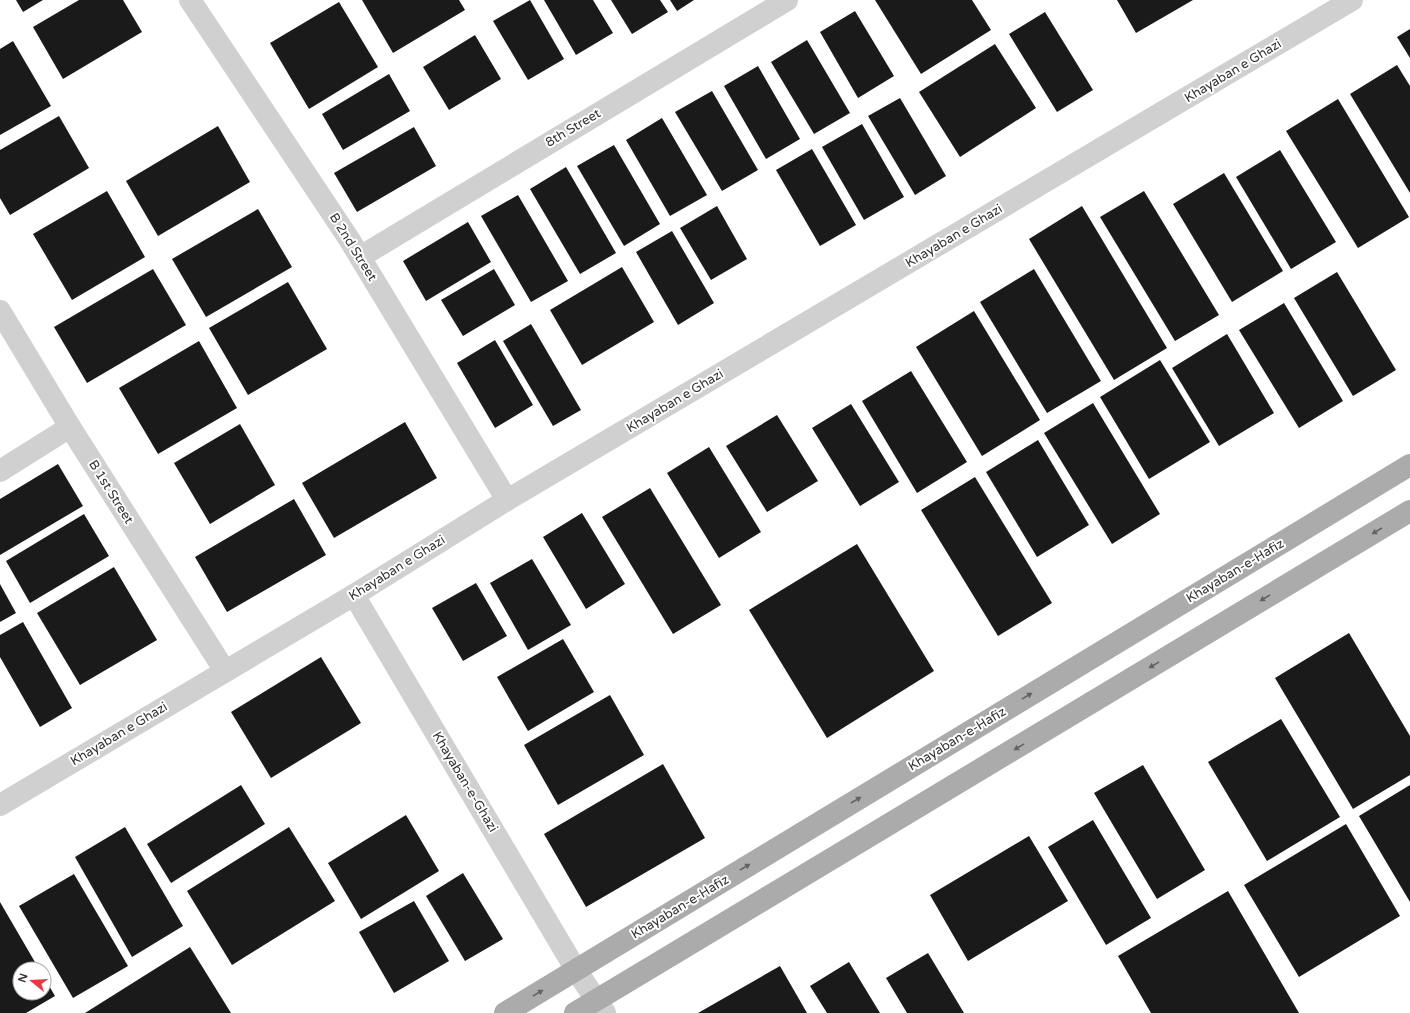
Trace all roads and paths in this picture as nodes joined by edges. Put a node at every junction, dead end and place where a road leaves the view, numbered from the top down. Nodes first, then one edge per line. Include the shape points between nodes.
1 (787, 0) edge
2 (1352, 0) edge
3 (198, 3) edge
4 (360, 257) junction
5 (0, 311) edge
6 (70, 427) junction
7 (1410, 465) edge
8 (0, 471) edge
9 (507, 500) junction
10 (1410, 511) edge
11 (354, 595) junction
12 (225, 671) junction
13 (0, 805) edge
14 (576, 970) junction
15 (600, 1007) edge
16 (505, 1013) edge
17 (575, 1013) edge

1 - 4 street, 8th Street
2 - 9 street, Khayaban e Ghazi
3 - 4 street, B 2nd Street
4 - 9 street, B 2nd Street
5 - 6 street, B 1st Street
6 - 8 street
6 - 12 street, B 1st Street
14 -> 7 main road, Khayaban-e-Hafiz
9 - 11 street, Khayaban e Ghazi
10 -> 15 main road
11 - 12 street, Khayaban e Ghazi
11 - 14 street, Khayaban-e-Ghazi
12 - 13 street, Khayaban e Ghazi
14 - 15 street, Khayaban-e-Ghazi
16 -> 14 main road, Khayaban-e-Hafiz
15 - 17 main road

